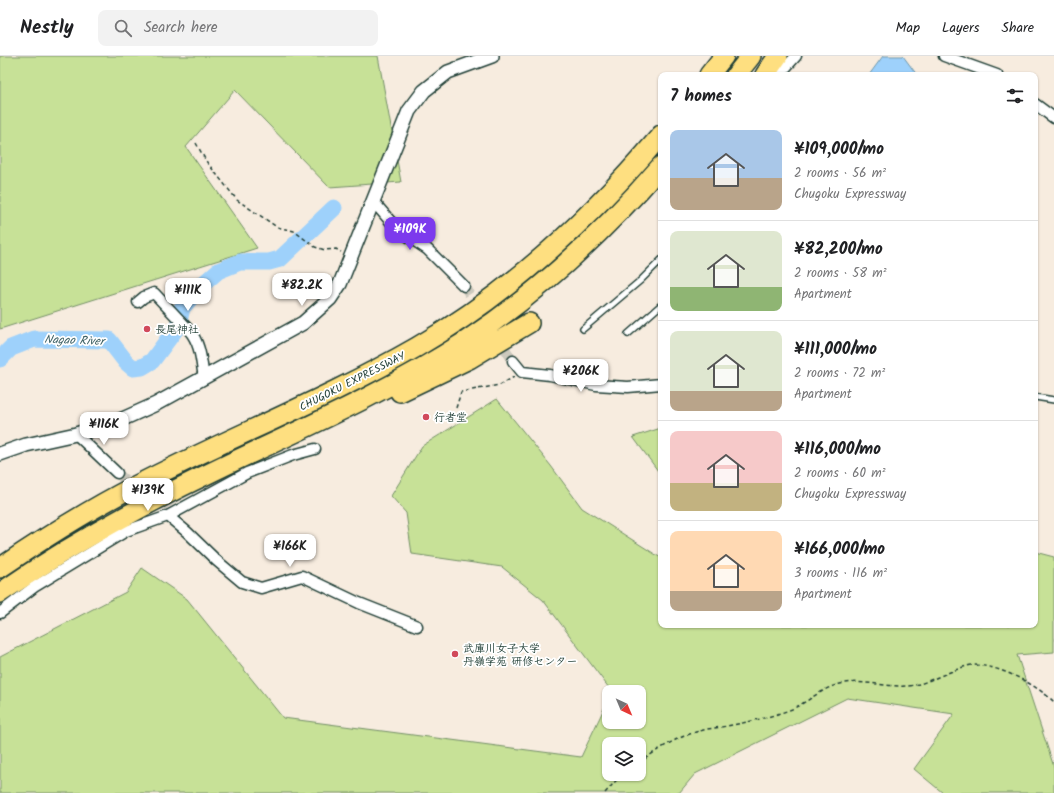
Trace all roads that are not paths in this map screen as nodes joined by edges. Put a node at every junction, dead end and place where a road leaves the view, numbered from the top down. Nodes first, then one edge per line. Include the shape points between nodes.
1 (492, 56) edge
2 (720, 56) edge
3 (724, 56) edge
4 (752, 56) edge
5 (778, 56) edge
6 (796, 56) edge
7 (944, 56) edge
8 (472, 59) edge
9 (710, 72) edge
10 (711, 72) edge
11 (739, 72) edge
12 (767, 72) edge
13 (782, 72) edge
14 (989, 72) edge
15 (1038, 106) edge
16 (1054, 118) edge
17 (658, 138) edge
18 (658, 169) edge
19 (372, 201) junction
20 (658, 263) edge
21 (464, 286) tunnel mouth
22 (138, 302) dead end
23 (658, 308) edge
24 (529, 323) dead end
25 (582, 329) dead end
26 (628, 334) dead end
27 (513, 360) tunnel mouth
28 (204, 378) junction
29 (658, 384) edge
30 (1038, 397) edge
31 (1054, 400) edge
32 (76, 434) junction
33 (280, 440) junction
34 (315, 449) dead end
35 (0, 454) edge
36 (117, 473) tunnel mouth
37 (168, 516) junction
38 (0, 568) edge
39 (0, 593) edge
40 (0, 613) edge
41 (417, 626) dead end

1 - 8 street
2 - 9 highway
3 - 10 highway
4 - 11 highway
5 - 12 highway
6 - 13 street
7 - 14 street
8 - 19 street via 448,72 424,91 410,112
15 - 16 street
17 - 38 highway, CHUGOKU EXPRESSWAY via 606,197 547,254 517,280 452,325 419,346 344,386 135,486
18 - 33 highway, CHUGOKU EXPRESSWAY via 592,240 532,294 498,319 465,342 394,383
19 - 21 street via 397,229 427,249
19 - 28 street via 340,284 330,299 303,323
20 - 25 lane
22 - 28 street via 154,293 189,330 199,346
23 - 26 lane
24 - 33 highway via 440,374 376,403
27 - 29 street via 522,372 596,385 628,387
28 - 32 street via 116,422
30 - 31 lane
32 - 35 street via 26,445
32 - 36 street
33 - 39 highway, CHUGOKU EXPRESSWAY via 106,526
34 - 37 street via 247,473
37 - 40 street via 126,532 34,587
37 - 41 street via 242,582 260,588 302,576 359,604

